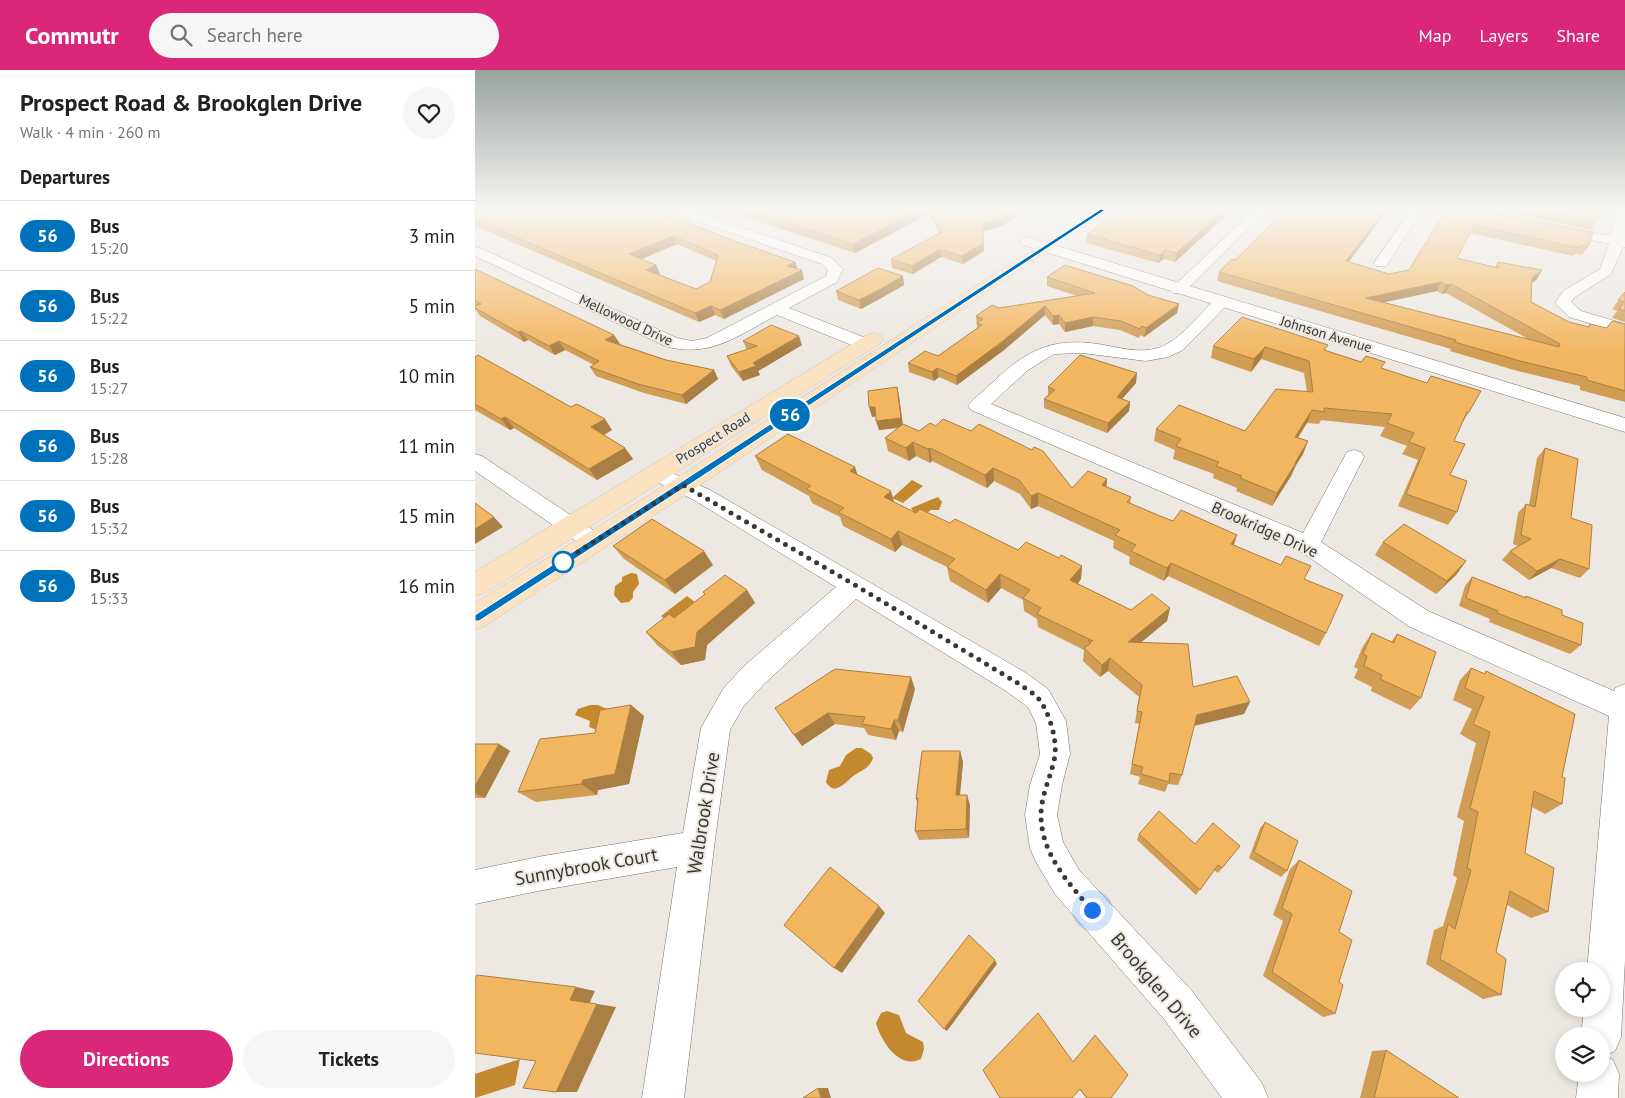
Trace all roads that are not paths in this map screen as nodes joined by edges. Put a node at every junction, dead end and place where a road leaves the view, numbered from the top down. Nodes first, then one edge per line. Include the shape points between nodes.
1 (492, 258) edge
2 (818, 258) edge
3 (1003, 258) edge
4 (1029, 258) edge
5 (1077, 258) edge
6 (1211, 258) edge
7 (1384, 258) edge
8 (1613, 258) edge
9 (1381, 263) dead end
10 (1178, 290) junction
11 (1221, 302) junction
12 (777, 309) junction
13 (907, 318) dead end
14 (890, 328) dead end
15 (1625, 329) edge
16 (865, 344) junction
17 (1625, 426) edge
18 (1354, 457) dead end
19 (477, 465) edge
20 (670, 479) junction
21 (570, 527) junction
22 (594, 542) junction
23 (1308, 545) junction
24 (475, 585) edge
25 (855, 585) junction
26 (475, 618) edge
27 (1625, 703) edge
28 (697, 847) junction
29 (475, 887) edge
30 (1602, 1027) edge
31 (1598, 1082) edge
32 (663, 1098) edge
33 (1247, 1098) edge
34 (1597, 1098) edge

1 - 12 street, Mellowood Drive via 679,345 690,347 713,342
2 - 12 street, Mellowood Drive via 836,269 832,279
3 - 13 main road
4 - 20 main road, Prospect Road
5 - 10 street, Johnson Avenue
6 - 10 street
7 - 9 street
8 - 15 street via 1606,271 1569,294 1563,303 1575,314
10 - 11 street, Johnson Avenue
11 - 17 street, Johnson Avenue
11 - 23 street, Brookridge Drive via 1168,351 1129,356 1078,346 1049,350 1031,360 978,406
12 - 16 street
14 - 16 main road, Prospect Road
16 - 20 main road, Prospect Road
18 - 23 street
19 - 21 street
20 - 21 main road, Prospect Road
20 - 22 main road, Prospect Road
20 - 25 street, Brookglen Drive
21 - 22 street
21 - 24 main road, Prospect Road
22 - 26 main road, Prospect Road
23 - 27 street, Brookridge Drive via 1419,619
25 - 28 street, Walbrook Drive via 754,675 733,698 716,728
25 - 33 street, Brookglen Drive via 1016,682 1037,698 1051,721 1055,754 1041,815 1047,848 1067,882 1178,1005
27 - 30 street
28 - 29 street, Sunnybrook Court
28 - 32 street, Walbrook Drive
31 - 34 street

